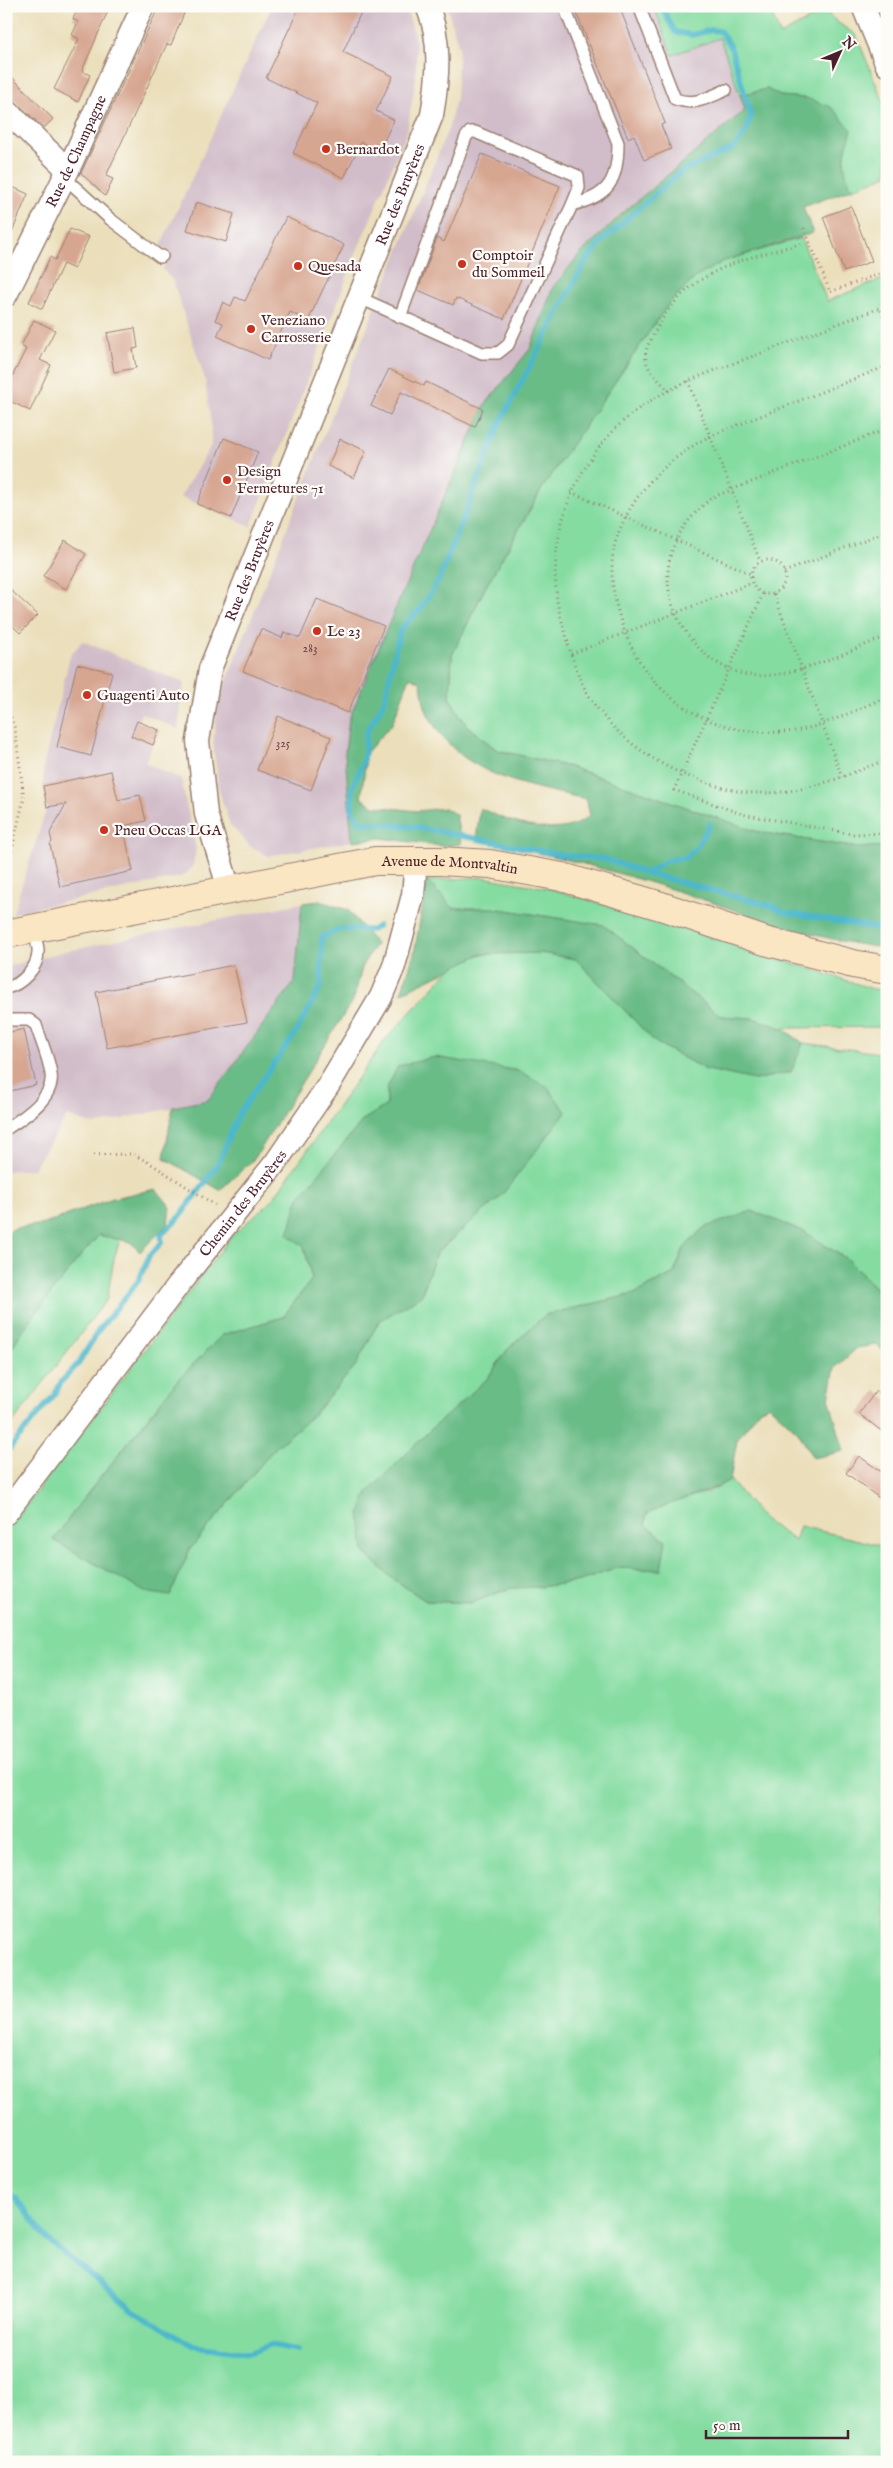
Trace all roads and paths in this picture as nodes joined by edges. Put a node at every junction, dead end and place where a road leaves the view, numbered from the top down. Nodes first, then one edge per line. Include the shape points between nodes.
1 (143, 6) edge
2 (427, 6) edge
3 (564, 6) edge
4 (639, 6) edge
5 (863, 6) edge
6 (887, 66) edge
7 (726, 90) dead end
8 (6, 110) edge
9 (66, 173) junction
10 (572, 205) junction
11 (804, 228) dead end
12 (804, 243) dead end
13 (162, 256) dead end
14 (887, 271) edge
15 (6, 295) edge
16 (360, 298) junction
17 (400, 317) junction
18 (887, 325) edge
19 (887, 366) edge
20 (688, 380) junction
21 (669, 391) junction
22 (887, 429) edge
23 (710, 436) junction
24 (731, 489) junction
25 (571, 492) junction
26 (626, 516) junction
27 (887, 531) edge
28 (677, 538) junction
29 (760, 561) junction
30 (784, 572) junction
31 (751, 574) junction
32 (752, 583) junction
33 (763, 594) junction
34 (774, 594) junction
35 (676, 613) junction
36 (624, 634) junction
37 (887, 636) edge
38 (571, 654) junction
39 (729, 668) junction
40 (801, 668) junction
41 (887, 697) edge
42 (6, 703) edge
43 (706, 720) junction
44 (822, 723) junction
45 (887, 759) edge
46 (681, 775) junction
47 (842, 777) junction
48 (887, 834) edge
49 (416, 862) junction
50 (6, 875) edge
51 (229, 889) junction
52 (19, 932) edge
53 (887, 970) edge
54 (6, 988) edge
55 (6, 1020) edge
56 (6, 1128) edge
57 (94, 1155) dead end
58 (213, 1204) dead end
59 (6, 1512) edge

1 - 9 street, Rue de Champagne
2 - 16 street, Rue des Bruyères via 436,43 438,71 432,115
3 - 10 lane via 618,143 614,176 605,190 592,200
4 - 7 lane via 675,98 697,102
5 - 6 street
8 - 9 street
9 - 13 lane via 110,219
9 - 15 street, Rue de Champagne
10 - 17 lane via 508,345 498,353 482,353
10 - 17 lane via 579,188 578,176 470,132
11 - 14 path via 830,292
12 - 21 path via 748,257 702,277 680,296 646,349 648,367
16 - 17 lane
16 - 51 street, Rue des Bruyères via 210,669 198,741 206,814
18 - 20 path via 880,308
19 - 23 path
20 - 21 path
20 - 23 path
21 - 25 path via 643,405 614,430
22 - 24 path
23 - 24 path
23 - 26 path via 664,466 643,488
24 - 28 path via 699,508
24 - 29 path
25 - 26 path
25 - 38 path via 559,531 554,564 557,601
26 - 28 path
26 - 36 path via 616,542 613,569 614,596
27 - 30 path
28 - 31 path
28 - 35 path via 668,575
29 - 30 path via 772,560
29 - 31 path
30 - 34 path via 782,587
31 - 32 path
32 - 33 path
32 - 35 path
33 - 34 path
33 - 39 path
34 - 40 path
35 - 36 path
35 - 39 path via 697,646
36 - 38 path
36 - 43 path via 639,664 659,687
37 - 40 path
38 - 46 path via 591,699 615,728 646,754
39 - 40 path via 763,676 783,675
39 - 43 path
40 - 44 path
41 - 44 path
42 - 50 path via 16,729 24,798
43 - 44 path via 745,730 772,732 796,731
43 - 46 path
44 - 47 path
45 - 47 path
46 - 47 path via 728,789 757,793 784,792
46 - 48 path via 674,790 742,814 852,834
49 - 51 street, Avenue de Montvaltin via 375,862
49 - 53 street, Avenue de Montvaltin via 490,864 562,877 765,941
49 - 59 street, Chemin des Bruyères via 413,895 394,966 381,997 328,1086 276,1162
51 - 52 street, Avenue de Montvaltin
52 - 54 lane via 38,952 34,968 14,986
55 - 56 lane via 29,1020 36,1025 52,1075 46,1092 33,1111
57 - 58 path via 133,1154

